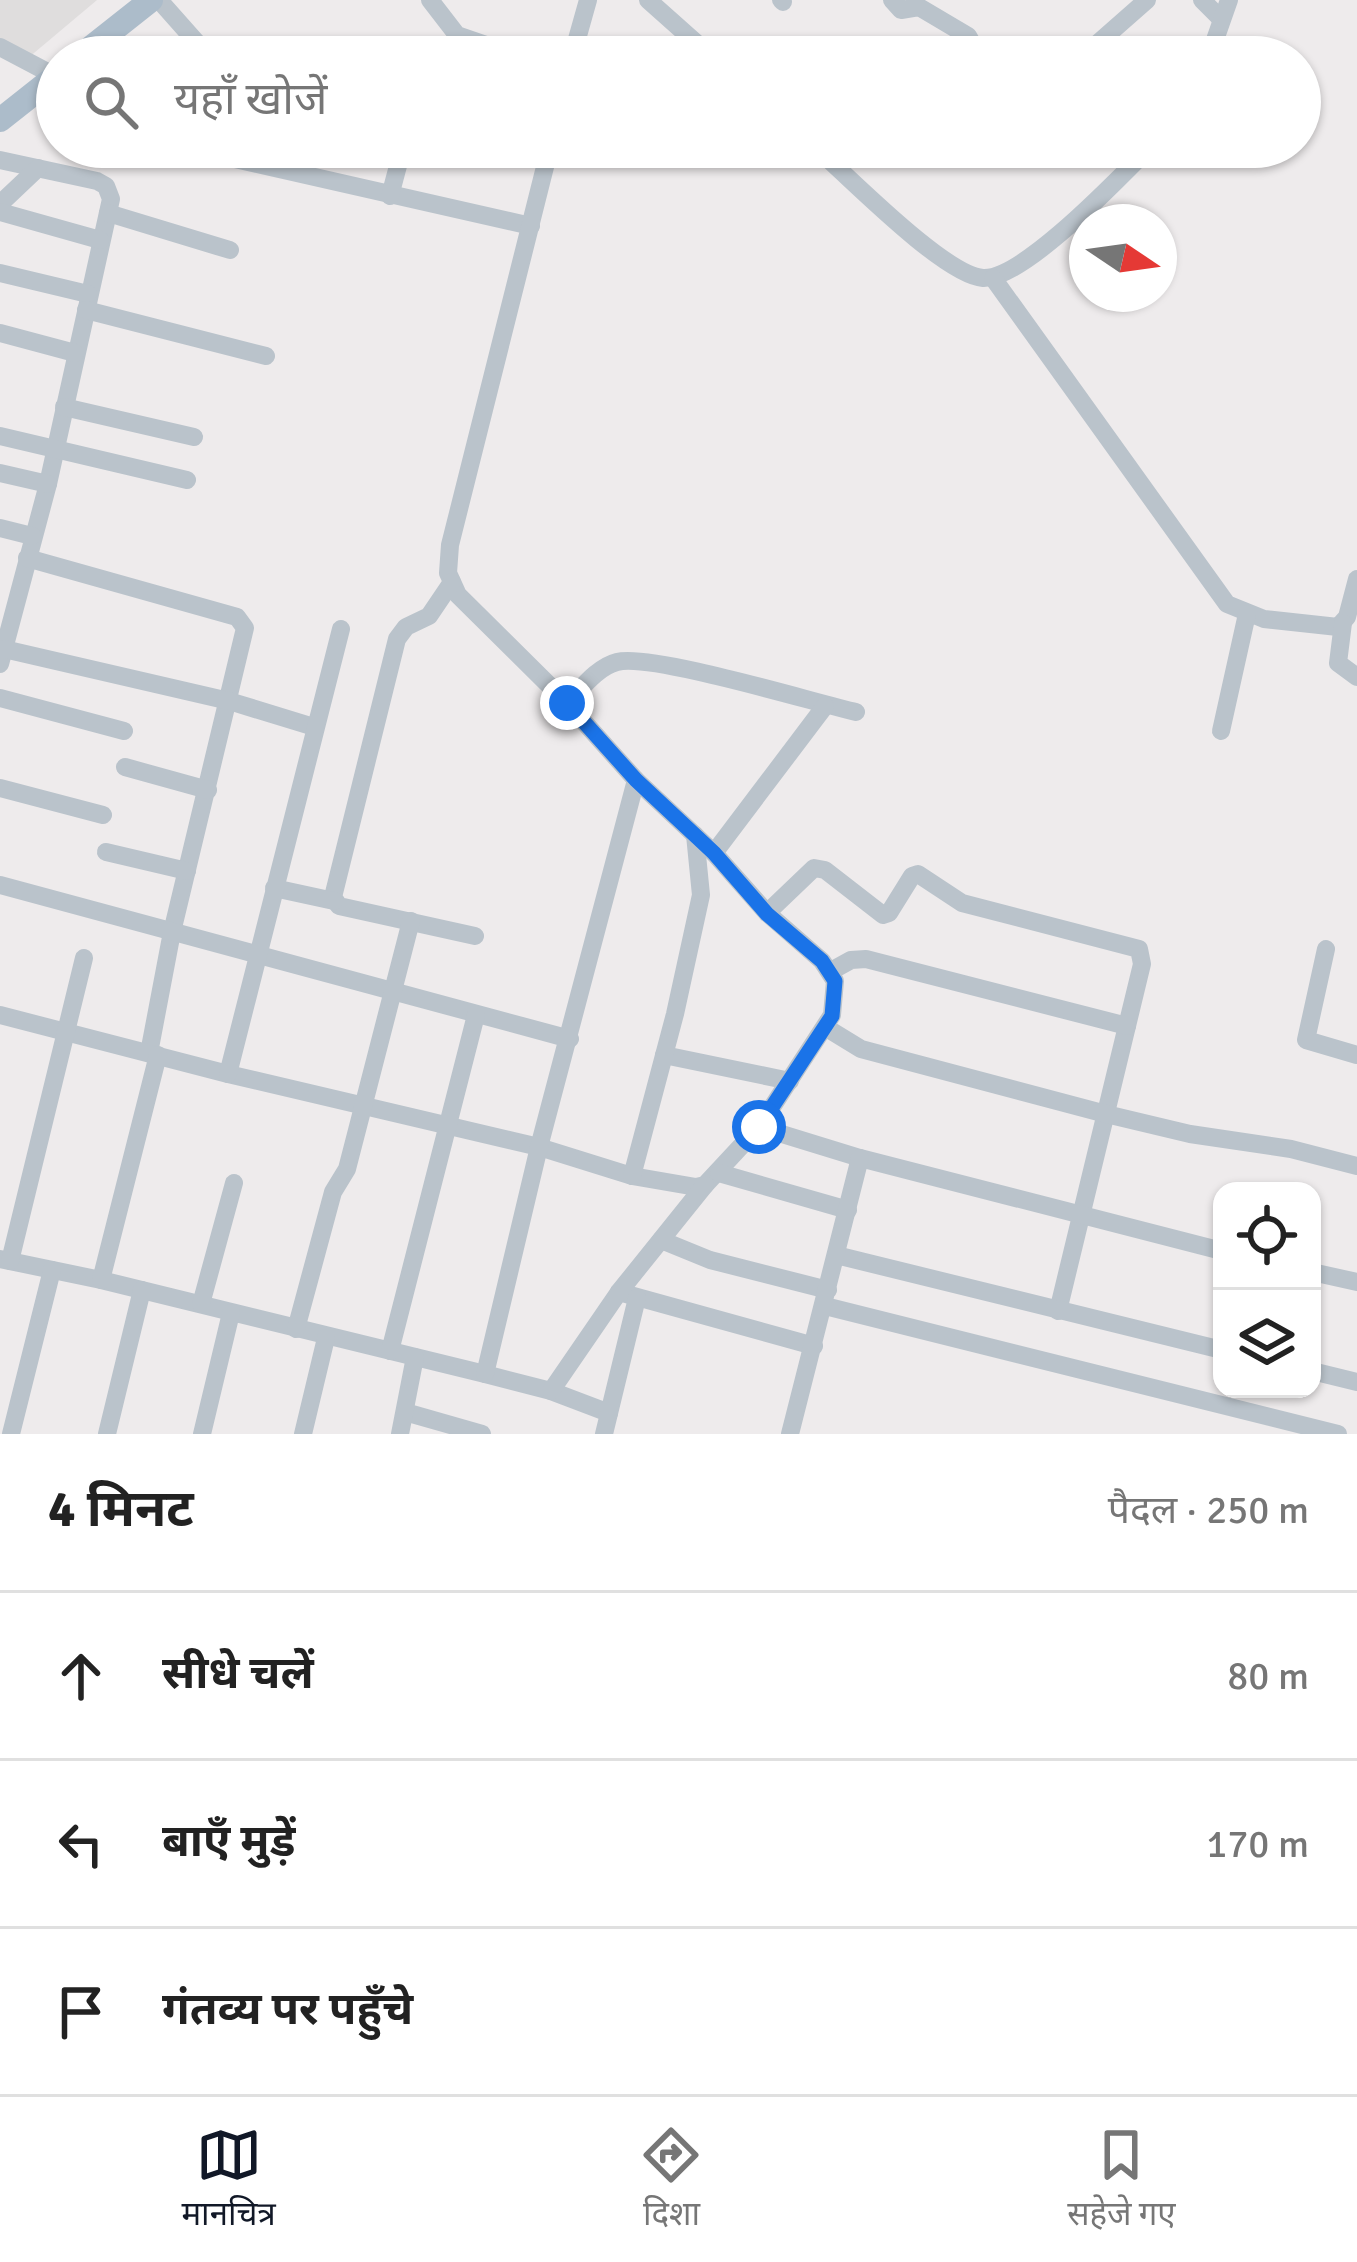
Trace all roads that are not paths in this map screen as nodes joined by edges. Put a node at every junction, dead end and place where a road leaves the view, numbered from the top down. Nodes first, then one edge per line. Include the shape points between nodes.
1 (155, 0) edge
2 (430, 0) edge
3 (588, 0) edge
4 (648, 0) edge
5 (892, 0) edge
6 (1147, 0) edge
7 (1202, 0) edge
8 (1225, 9) edge
9 (107, 36) edge
10 (185, 36) edge
11 (460, 36) edge
12 (578, 36) edge
13 (688, 36) edge
14 (968, 36) edge
15 (1106, 36) edge
16 (0, 47) edge
17 (36, 65) edge
18 (36, 91) edge
19 (0, 120) edge
20 (0, 160) edge
21 (36, 168) edge
22 (38, 168) joint
23 (272, 168) edge
24 (398, 168) edge
25 (545, 168) edge
26 (839, 168) edge
27 (1128, 168) edge
28 (391, 196) junction
29 (0, 208) edge
30 (108, 213) junction
31 (531, 226) junction
32 (100, 240) junction
33 (230, 250) dead end
34 (0, 273) edge
35 (993, 278) junction
36 (87, 302) junction
37 (0, 332) edge
38 (74, 353) junction
39 (266, 356) dead end
40 (64, 407) junction
41 (0, 436) edge
42 (194, 437) dead end
43 (56, 448) junction
44 (0, 473) edge
45 (188, 480) dead end
46 (47, 484) junction
47 (0, 528) edge
48 (32, 536) junction
49 (25, 567) junction
50 (0, 571) edge
51 (1357, 579) edge
52 (452, 582) junction
53 (1246, 614) junction
54 (1343, 623) junction
55 (341, 629) dead end
56 (2, 656) edge
57 (1357, 676) edge
58 (0, 698) edge
59 (229, 701) junction
60 (567, 703) junction
61 (826, 706) junction
62 (856, 712) dead end
63 (314, 727) junction
64 (124, 731) dead end
65 (1221, 731) dead end
66 (124, 767) dead end
67 (636, 780) junction
68 (0, 788) edge
69 (208, 790) junction
70 (103, 815) dead end
71 (695, 835) junction
72 (106, 852) dead end
73 (714, 853) junction
74 (187, 872) junction
75 (0, 885) edge
76 (274, 888) junction
77 (334, 902) junction
78 (767, 914) junction
79 (411, 921) junction
80 (172, 932) junction
81 (475, 936) dead end
82 (1326, 949) dead end
83 (257, 953) junction
84 (84, 958) dead end
85 (830, 971) junction
86 (395, 994) junction
87 (0, 1015) edge
88 (476, 1015) junction
89 (1127, 1026) junction
90 (825, 1027) junction
91 (65, 1030) junction
92 (570, 1039) junction
93 (154, 1054) junction
94 (664, 1054) junction
95 (1357, 1055) edge
96 (228, 1075) junction
97 (790, 1081) junction
98 (363, 1106) junction
99 (1106, 1114) junction
100 (446, 1126) junction
101 (759, 1127) junction
102 (538, 1147) junction
103 (860, 1158) junction
104 (1357, 1166) edge
105 (632, 1176) junction
106 (712, 1179) junction
107 (234, 1183) dead end
108 (848, 1210) junction
109 (1081, 1217) junction
110 (661, 1240) junction
111 (1213, 1249) edge
112 (836, 1255) junction
113 (5, 1260) edge
114 (52, 1270) junction
115 (1321, 1274) edge
116 (101, 1280) junction
117 (1357, 1282) edge
118 (142, 1290) junction
119 (628, 1295) junction
120 (826, 1298) junction
121 (201, 1304) junction
122 (1058, 1310) junction
123 (231, 1312) junction
124 (296, 1329) junction
125 (326, 1337) junction
126 (814, 1346) junction
127 (1213, 1348) edge
128 (390, 1351) junction
129 (415, 1357) junction
130 (1321, 1373) edge
131 (485, 1374) junction
132 (1357, 1382) edge
133 (551, 1391) junction
134 (405, 1412) junction
135 (609, 1413) junction
136 (1277, 1428) edge
137 (11, 1434) edge
138 (107, 1434) edge
139 (202, 1434) edge
140 (303, 1434) edge
141 (400, 1434) edge
142 (482, 1434) edge
143 (604, 1434) edge
144 (790, 1434) edge
145 (1338, 1434) edge

1 - 9 main road
1 - 10 street
2 - 11 street
3 - 12 street
4 - 13 street
5 - 14 street
6 - 15 street
7 - 8 street
16 - 17 street
18 - 19 main road
20 - 21 street
22 - 29 street
22 - 30 street via 106,186
23 - 28 street
24 - 28 street
25 - 31 street
26 - 35 street via 946,262
27 - 35 street via 1076,219
28 - 31 street
29 - 32 street
30 - 32 street
30 - 33 street
31 - 52 street via 450,545
32 - 36 street
34 - 36 street
35 - 53 street via 1217,594
36 - 38 street
36 - 39 street
37 - 38 street
38 - 40 street
40 - 42 street
40 - 43 street
41 - 43 street
43 - 45 street
43 - 46 street
44 - 46 street
46 - 48 street
47 - 48 street
48 - 49 street
49 - 50 street
49 - 56 street
49 - 59 street via 159,593 243,621
51 - 54 street
52 - 60 street
52 - 77 street via 429,616 397,639
53 - 54 street
53 - 65 street
54 - 57 street via 1338,664
55 - 63 street
56 - 59 street
58 - 64 street
59 - 63 street
59 - 69 street
60 - 61 street via 602,670 626,660
60 - 67 street
61 - 62 street
61 - 73 street
63 - 76 street
66 - 69 street
67 - 71 street
67 - 92 street
68 - 70 street
69 - 74 street
71 - 73 street
71 - 94 street via 701,895
72 - 74 street
73 - 78 street
74 - 80 street
75 - 80 street
76 - 77 street
76 - 83 street
77 - 79 street
78 - 85 street
78 - 89 street via 814,868 883,915 921,875 962,903 1137,946 1142,964
79 - 81 street
79 - 86 street
80 - 83 street
80 - 93 street
82 - 95 street via 1306,1040
83 - 86 street
83 - 96 street
84 - 91 street
85 - 89 street via 866,959
85 - 90 street via 836,998
86 - 88 street
86 - 98 street
87 - 91 street
88 - 92 street
88 - 100 street
89 - 99 street
90 - 97 street
90 - 99 street via 861,1049
91 - 93 street
91 - 113 street
92 - 102 street
93 - 96 street
93 - 116 street
94 - 97 street
94 - 105 street
96 - 98 street
97 - 101 street
98 - 100 street
98 - 124 street
99 - 104 street
99 - 109 street
100 - 102 street
100 - 128 street
101 - 103 street
101 - 106 street
102 - 105 street
102 - 131 street
103 - 108 street
103 - 109 street
105 - 106 street via 696,1187
106 - 108 street
106 - 110 street
107 - 121 street
108 - 112 street
109 - 111 street
109 - 122 street
110 - 119 street
110 - 120 street
112 - 120 street
112 - 122 street
113 - 114 street
114 - 116 street
114 - 137 street
115 - 117 street
116 - 118 street
118 - 121 street
118 - 138 street
119 - 126 street
119 - 133 street
119 - 135 street
120 - 126 street
120 - 136 street
121 - 123 street
122 - 127 street
123 - 124 street
123 - 139 street
124 - 125 street
125 - 128 street
125 - 140 street
126 - 144 street
128 - 129 street
129 - 131 street
129 - 134 street
130 - 132 street
131 - 133 street
133 - 135 street
134 - 141 street
134 - 142 street
135 - 143 street
136 - 145 street

